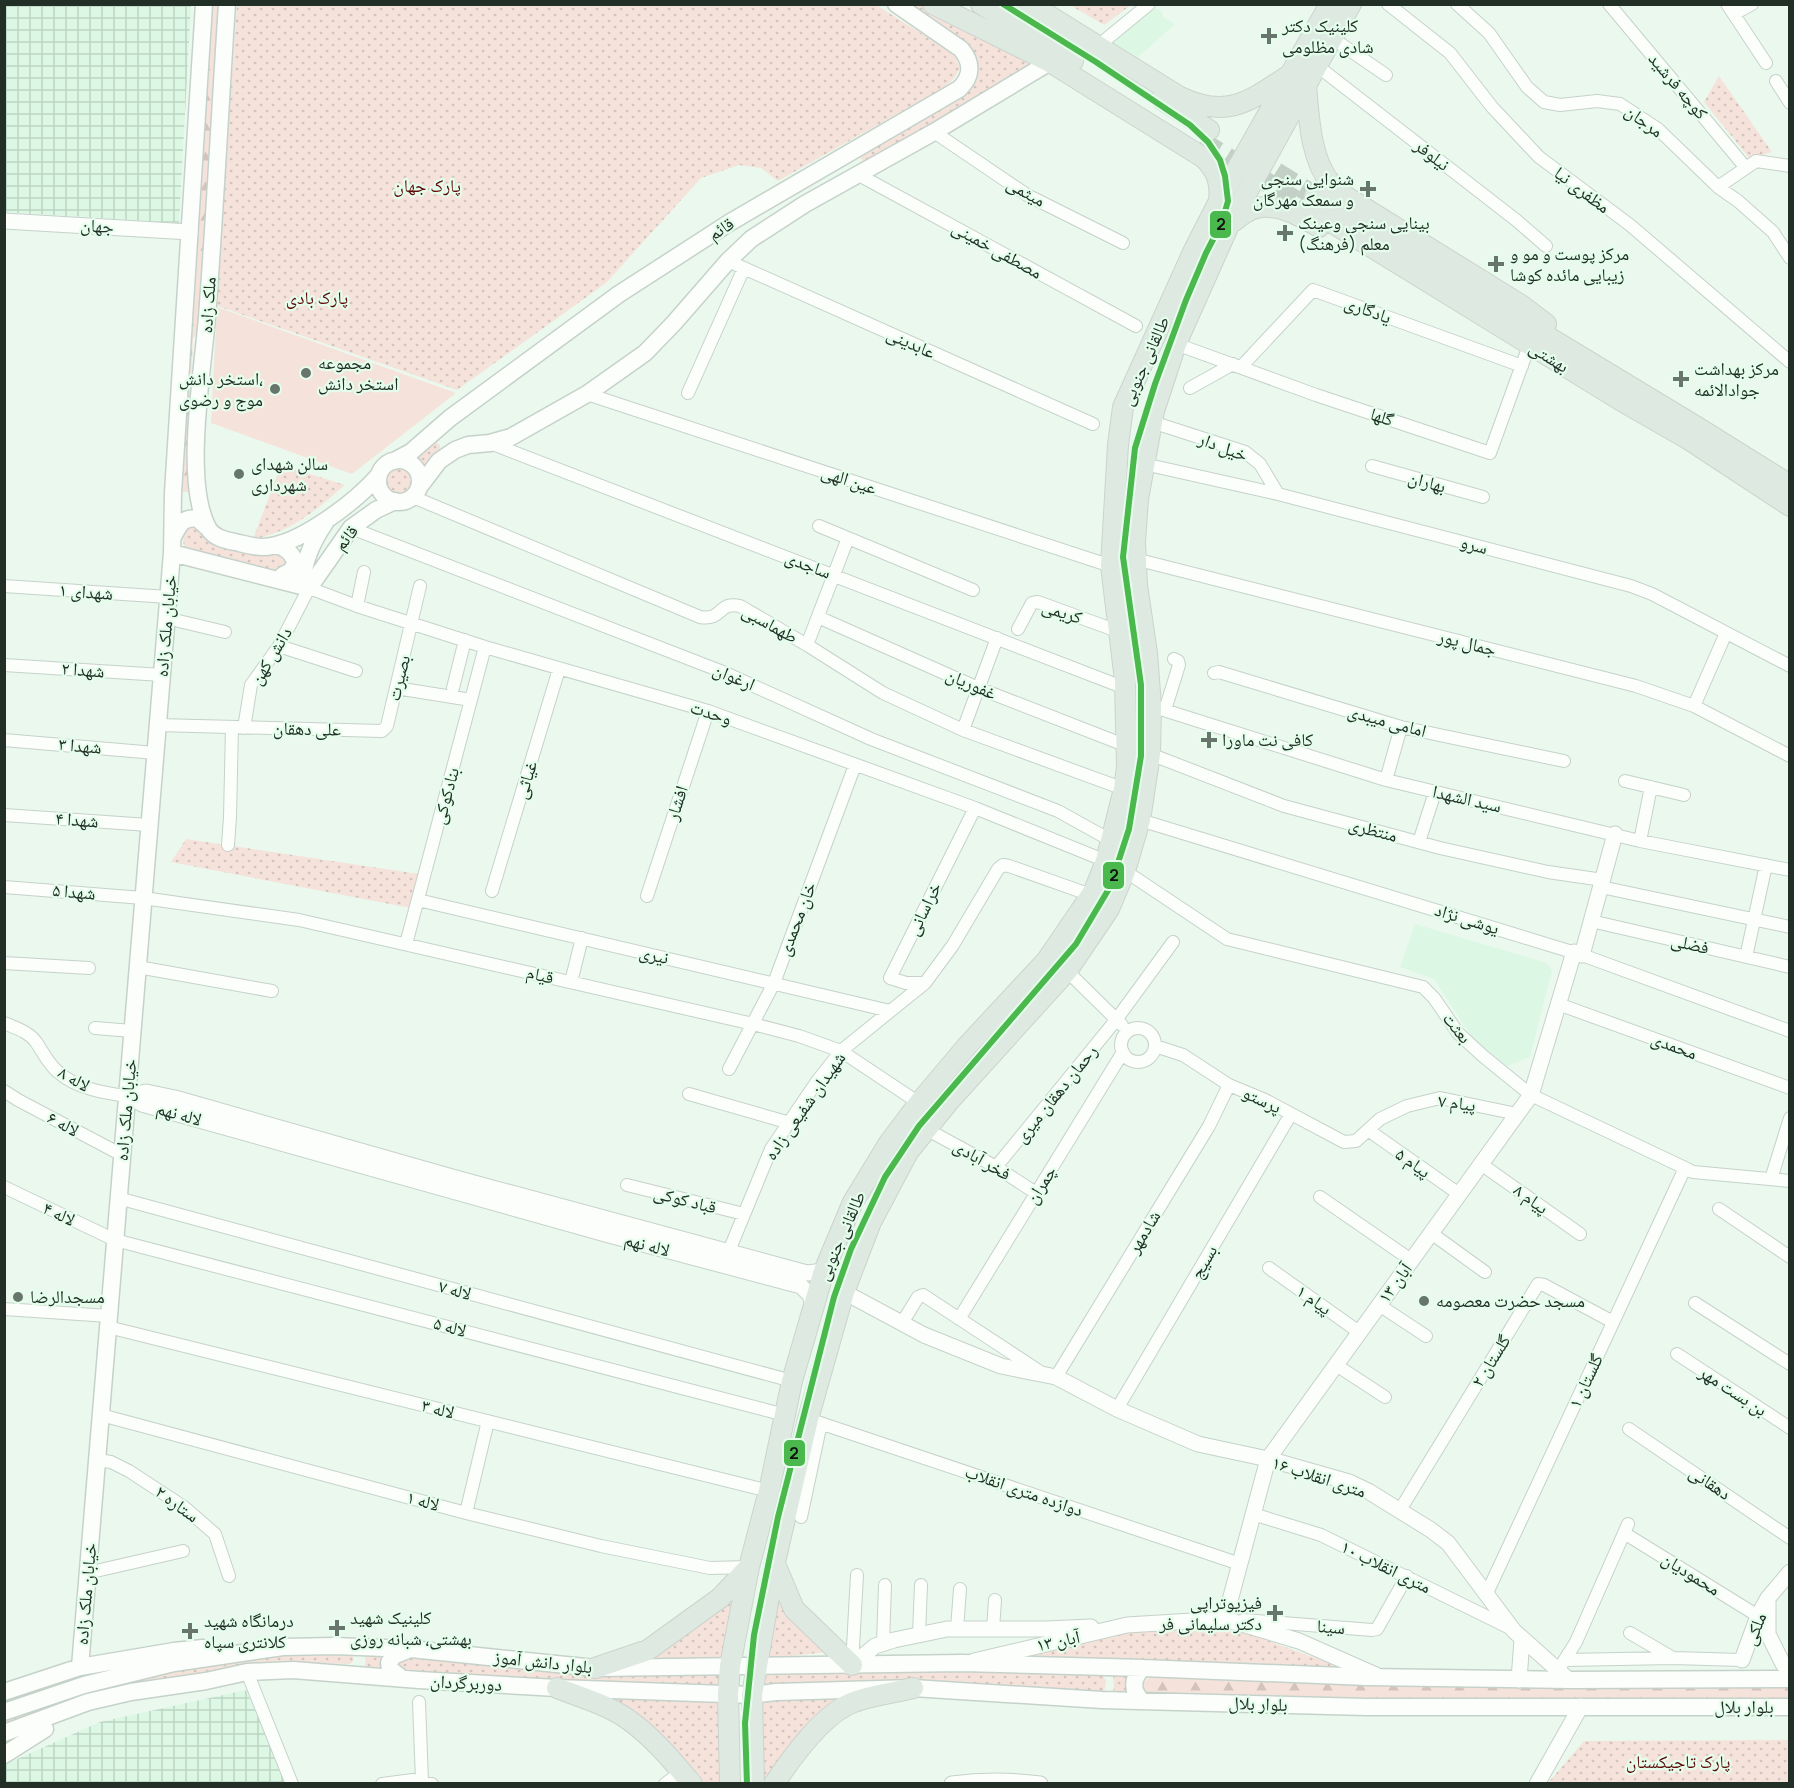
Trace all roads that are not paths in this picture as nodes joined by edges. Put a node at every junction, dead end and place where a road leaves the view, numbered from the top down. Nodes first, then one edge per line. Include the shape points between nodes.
1 (204, 4) edge
2 (227, 4) edge
3 (896, 4) edge
4 (933, 4) edge
5 (981, 4) edge
6 (1011, 4) edge
7 (1030, 4) edge
8 (1149, 4) edge
9 (1330, 4) edge
10 (1351, 4) edge
11 (1388, 4) edge
12 (1457, 4) edge
13 (1609, 4) edge
14 (1752, 4) edge
15 (1730, 9) edge
16 (1332, 38) junction
17 (1098, 46) junction
18 (1050, 62) junction
19 (1766, 63) dead end
20 (1316, 65) junction
21 (1386, 75) dead end
22 (1298, 80) junction
23 (1776, 81) dead end
24 (1789, 101) edge
25 (934, 132) junction
26 (844, 156) junction
27 (1249, 166) junction
28 (1790, 166) edge
29 (1746, 168) junction
30 (859, 175) junction
31 (1718, 187) junction
32 (1219, 201) junction
33 (1311, 202) tunnel mouth
34 (4, 221) edge
35 (1229, 225) junction
36 (190, 232) junction
37 (1123, 243) dead end
38 (1546, 246) dead end
39 (1790, 258) edge
40 (728, 261) junction
41 (744, 268) junction
42 (1136, 326) dead end
43 (1176, 344) junction
44 (1149, 348) junction
45 (1524, 360) junction
46 (1790, 362) edge
47 (1237, 366) junction
48 (1162, 387) junction
49 (1190, 388) dead end
50 (688, 393) dead end
51 (587, 394) junction
52 (1625, 394) junction
53 (1152, 422) junction
54 (1093, 424) dead end
55 (441, 428) junction
56 (490, 442) junction
57 (1148, 442) junction
58 (1118, 445) junction
59 (455, 450) junction
60 (394, 461) junction
61 (1144, 464) junction
62 (1372, 466) dead end
63 (380, 475) junction
64 (1790, 485) edge
65 (197, 491) junction
66 (416, 491) junction
67 (173, 493) junction
68 (1278, 494) junction
69 (1483, 497) dead end
70 (395, 501) junction
71 (1790, 506) edge
72 (328, 518) junction
73 (819, 526) dead end
74 (208, 528) junction
75 (351, 528) junction
76 (848, 538) junction
77 (172, 545) junction
78 (278, 545) junction
79 (1135, 559) junction
80 (1111, 566) junction
81 (364, 572) dead end
82 (834, 575) junction
83 (272, 578) junction
84 (4, 586) edge
85 (305, 586) junction
86 (420, 586) dead end
87 (973, 590) dead end
88 (168, 597) junction
89 (357, 606) junction
90 (818, 616) junction
91 (166, 618) junction
92 (412, 624) junction
93 (1018, 629) dead end
94 (225, 632) dead end
95 (1120, 632) junction
96 (1726, 633) junction
97 (997, 638) junction
98 (465, 640) junction
99 (807, 645) junction
100 (279, 646) junction
101 (485, 647) junction
102 (1176, 660) dead end
103 (4, 665) edge
104 (1790, 666) edge
105 (559, 669) junction
106 (357, 671) dead end
107 (1214, 673) dead end
108 (162, 675) junction
109 (396, 688) junction
110 (453, 688) dead end
111 (978, 688) junction
112 (1125, 688) junction
113 (471, 700) junction
114 (1694, 706) junction
115 (1158, 708) junction
116 (708, 711) junction
117 (158, 725) junction
118 (238, 727) junction
119 (1401, 727) junction
120 (963, 730) junction
121 (382, 731) joint
122 (4, 740) edge
123 (1127, 746) junction
124 (155, 753) junction
125 (1150, 754) junction
126 (1790, 756) edge
127 (1564, 761) dead end
128 (855, 765) junction
129 (1386, 780) junction
130 (1625, 781) dead end
131 (1651, 787) junction
132 (1124, 789) junction
133 (1435, 792) junction
134 (1684, 795) dead end
135 (975, 808) junction
136 (4, 815) edge
137 (1140, 820) junction
138 (149, 825) junction
139 (1615, 834) junction
140 (1112, 841) junction
141 (1640, 841) junction
142 (1419, 843) junction
143 (228, 845) dead end
144 (1106, 861) junction
145 (1766, 865) junction
146 (1790, 870) edge
147 (1125, 871) junction
148 (1602, 884) junction
149 (4, 887) edge
150 (492, 891) dead end
151 (1091, 895) junction
152 (647, 896) dead end
153 (143, 898) junction
154 (418, 900) junction
155 (1754, 920) junction
156 (1591, 921) junction
157 (1790, 927) edge
158 (582, 938) junction
159 (1173, 942) dead end
160 (406, 944) junction
161 (1578, 953) junction
162 (1746, 957) junction
163 (4, 963) edge
164 (138, 967) junction
165 (1790, 967) edge
166 (89, 968) dead end
167 (1067, 971) junction
168 (571, 982) junction
169 (774, 983) junction
170 (925, 983) junction
171 (272, 991) dead end
172 (1558, 1004) junction
173 (890, 1011) junction
174 (1116, 1020) junction
175 (4, 1023) edge
176 (753, 1024) junction
177 (95, 1028) dead end
178 (132, 1031) junction
179 (1128, 1031) junction
180 (1790, 1031) edge
181 (1155, 1046) junction
182 (841, 1051) junction
183 (1123, 1052) junction
184 (729, 1069) dead end
185 (1229, 1085) junction
186 (1790, 1088) edge
187 (4, 1091) edge
188 (689, 1094) dead end
189 (1531, 1095) junction
190 (127, 1096) junction
191 (919, 1103) junction
192 (1291, 1114) junction
193 (1517, 1114) junction
194 (1790, 1118) edge
195 (790, 1124) junction
196 (926, 1129) junction
197 (1368, 1130) junction
198 (122, 1155) junction
199 (1481, 1164) junction
200 (996, 1167) junction
201 (1685, 1168) junction
202 (1771, 1179) junction
203 (1790, 1180) edge
204 (627, 1185) dead end
205 (4, 1187) edge
206 (1036, 1193) junction
207 (490, 1194) junction
208 (1459, 1194) junction
209 (1320, 1197) dead end
210 (118, 1198) junction
211 (1719, 1209) dead end
212 (744, 1214) junction
213 (1431, 1233) junction
214 (1580, 1234) dead end
215 (115, 1240) junction
216 (729, 1251) junction
217 (1790, 1257) edge
218 (1411, 1260) junction
219 (1269, 1268) dead end
220 (824, 1272) junction
221 (1485, 1272) dead end
222 (781, 1273) junction
223 (844, 1292) junction
224 (1695, 1303) dead end
225 (813, 1305) junction
226 (1379, 1305) junction
227 (4, 1309) edge
228 (959, 1318) junction
229 (108, 1322) junction
230 (1613, 1322) junction
231 (902, 1323) junction
232 (1359, 1332) junction
233 (1426, 1336) dead end
234 (1677, 1354) dead end
235 (1790, 1364) edge
236 (1336, 1365) junction
237 (1051, 1376) junction
238 (792, 1382) junction
239 (1385, 1397) dead end
240 (1118, 1409) junction
241 (785, 1415) junction
242 (100, 1416) junction
243 (488, 1421) junction
244 (814, 1421) junction
245 (1790, 1428) edge
246 (1629, 1429) dead end
247 (780, 1439) junction
248 (804, 1440) junction
249 (1268, 1459) junction
250 (97, 1460) junction
251 (769, 1491) junction
252 (1400, 1510) junction
253 (466, 1513) junction
254 (1253, 1514) junction
255 (801, 1517) dead end
256 (1790, 1538) edge
257 (183, 1551) dead end
258 (775, 1562) junction
259 (1240, 1564) junction
260 (748, 1567) junction
261 (1790, 1572) edge
262 (87, 1573) junction
263 (857, 1575) dead end
264 (229, 1576) dead end
265 (1407, 1576) junction
266 (921, 1584) dead end
267 (885, 1585) dead end
268 (960, 1589) dead end
269 (1487, 1593) junction
270 (1768, 1598) junction
271 (995, 1600) dead end
272 (1758, 1616) junction
273 (1225, 1618) junction
274 (1127, 1625) junction
275 (957, 1629) junction
276 (993, 1629) junction
277 (1630, 1633) dead end
278 (919, 1635) junction
279 (1518, 1635) junction
280 (883, 1643) junction
281 (334, 1646) junction
282 (411, 1648) junction
283 (249, 1650) junction
284 (1673, 1658) junction
285 (1742, 1660) joint
286 (963, 1664) junction
287 (852, 1665) junction
288 (730, 1666) junction
289 (80, 1667) junction
290 (756, 1667) junction
291 (595, 1668) junction
292 (1143, 1668) junction
293 (1564, 1670) junction
294 (247, 1672) junction
295 (1790, 1672) edge
296 (338, 1673) junction
297 (1381, 1678) junction
298 (1727, 1678) junction
299 (403, 1679) junction
300 (1790, 1679) edge
301 (1519, 1680) junction
302 (206, 1681) junction
303 (557, 1688) junction
304 (913, 1688) junction
305 (4, 1692) edge
306 (728, 1694) junction
307 (752, 1695) junction
308 (1142, 1701) junction
309 (419, 1702) dead end
310 (1581, 1706) junction
311 (1728, 1707) junction
312 (1790, 1707) edge
313 (4, 1712) edge
314 (45, 1728) junction
315 (4, 1733) edge
316 (4, 1743) edge
317 (4, 1755) edge
318 (687, 1777) edge
319 (427, 1782) edge
320 (292, 1784) edge
321 (382, 1784) edge
322 (666, 1784) edge
323 (730, 1784) edge
324 (754, 1784) edge
325 (774, 1784) edge
326 (952, 1784) edge
327 (1040, 1784) edge
328 (1537, 1784) edge

1 - 36 main road, ملک زاده
2 - 65 main road, ملک زاده via 196,435
3 - 26 main road, قائم via 961,49 970,65 969,74 959,89
4 - 18 main road
5 - 6 main road via 1205,135
7 - 17 main road
8 - 17 street
9 - 22 main road
10 - 16 main road
11 - 46 street, مظفری نیا via 1450,53 1492,108 1539,157 1630,225
12 - 31 street, مرجان via 1489,33 1527,87 1544,102 1620,104 1658,129
13 - 29 street, كوچه فرشيد
14 - 15 street
15 - 19 street
16 - 20 main road
16 - 21 street
17 - 22 main road via 1180,97 1217,108 1250,100
18 - 25 main road, قائم
18 - 32 main road via 1204,158 1218,177
20 - 22 main road
20 - 38 street, نیلوفر
22 - 27 main road
22 - 52 main road via 1316,155 1331,185 1521,304
23 - 24 street
25 - 30 main road, قائم
25 - 37 street, میثمی via 1027,195
26 - 30 main road
26 - 55 main road, قائم via 729,223 619,294
27 - 32 main road, طالقانی جنوبی
27 - 35 main road, طالقانی جنوبی
28 - 29 street via 1756,161
29 - 31 street
30 - 40 main road, قائم via 751,239
30 - 42 street, مصطفی خمینی
31 - 39 street, مرجان via 1773,232
32 - 44 main road, طالقانی جنوبی
33 - 52 main road, بهشتى
34 - 36 street, جهان
35 - 43 main road, طالقانی جنوبی
35 - 45 main road via 1247,211 1260,207 1283,209 1300,216
36 - 67 main road, ملک زاده
40 - 41 street, عابدینی
40 - 51 main road, قائم via 645,353
41 - 50 street
41 - 54 street, عابدینی
43 - 47 street, گلها
43 - 48 main road, طالقانی جنوبی
44 - 48 main road via 1140,378 1141,389 1152,395
44 - 58 main road, طالقانی جنوبی via 1123,407
45 - 47 street, یادگاری via 1313,290
45 - 47 street, گلها via 1490,453
45 - 52 main road
47 - 49 street
48 - 53 main road, طالقانی جنوبی
51 - 56 main road, قائم via 511,437
51 - 80 street, عین الهی
52 - 64 main road, بهشتى via 1697,427
52 - 71 main road, بهشتى
53 - 57 main road, طالقانی جنوبی
53 - 68 street, خیل دار via 1245,452 1260,464
55 - 59 main road
55 - 60 main road, قائم
56 - 59 main road, قائم
56 - 82 street, ساجدی
57 - 58 main road via 1136,429 1124,434
57 - 61 main road, طالقانی جنوبی
58 - 80 main road, طالقانی جنوبی
59 - 66 main road, قائم via 439,461
60 - 63 main road
60 - 66 main road via 414,466 420,478
61 - 68 street, سرو
61 - 79 main road, طالقانی جنوبی
62 - 69 street, بهاران
63 - 70 main road via 383,494
63 - 72 main road, قائم
65 - 67 main road via 183,498
65 - 74 main road, ملک زاده
66 - 70 main road via 407,500
66 - 99 street, طهماسبی via 700,616 715,617 724,607 740,606
67 - 77 main road, ملک زاده
68 - 96 street, سرو via 1631,586
70 - 75 main road, قائم
72 - 78 main road, قائم via 303,535
72 - 85 main road via 308,554
73 - 76 street
74 - 77 main road via 198,519 186,519 179,524
74 - 78 main road via 223,540 261,548
75 - 85 main road, قائم
75 - 140 street, ارغوان via 723,672 871,739 1058,811
76 - 82 street
76 - 87 street
77 - 83 main road
77 - 88 main road, خیابان ملک زاده
78 - 83 main road via 289,550 295,564 287,574
79 - 114 street, جمال پور via 1636,687
79 - 115 main road, طالقانی جنوبی
80 - 95 main road, طالقانی جنوبی
81 - 89 street
82 - 90 street
82 - 97 street, ساجدی
83 - 85 main road
84 - 88 street, شهدای ۱
85 - 89 street, وحدت
85 - 100 street, دانش کهن
86 - 92 street, بصیرت
88 - 91 main road, خیابان ملک زاده
89 - 92 street, وحدت
90 - 99 street
90 - 111 street, غفوریان
91 - 94 street
91 - 108 main road, خیابان ملک زاده
92 - 98 street, وحدت
92 - 109 street, بصیرت
93 - 95 street, کریمی via 1032,603 1038,602
95 - 112 main road, طالقانی جنوبی
96 - 104 street, سرو
96 - 114 street
97 - 111 street
97 - 112 street, ساجدی
98 - 101 street, وحدت
98 - 110 street
99 - 120 street, طهماسبی via 884,693
100 - 106 street
100 - 118 street, دانش کهن via 251,685
101 - 105 street, وحدت
101 - 113 street, بنادکوکی
102 - 115 street via 1179,665
103 - 108 street, شهدا ۲
105 - 116 street, وحدت
105 - 150 street, غیاثی
107 - 119 street, امامی میبدی
108 - 117 main road, خیابان ملک زاده
109 - 113 street
109 - 121 street, بصیرت via 387,726
111 - 120 street
111 - 123 street, غفوریان
112 - 123 main road, طالقانی جنوبی
113 - 154 street, بنادکوکی
114 - 126 street, جمال پور
115 - 125 main road, طالقانی جنوبی
115 - 129 street, سید الشهدا
116 - 128 street, وحدت
116 - 152 street, افشار
117 - 118 street, علی دهقان
117 - 124 main road, خیابان ملک زاده
118 - 121 street, علی دهقان
118 - 143 street, دانش کهن
119 - 127 street, امامی میبدی
119 - 129 street
120 - 132 street, طهماسبی
122 - 124 street, شهدا ۳
123 - 132 main road, طالقانی جنوبی
124 - 138 main road, خیابان ملک زاده
125 - 137 main road, طالقانی جنوبی
125 - 142 street, منتظری via 1284,806
128 - 135 street, وحدت
128 - 169 street, خان محمدی
129 - 133 street, سید الشهدا
130 - 131 street
131 - 134 street
131 - 141 street
132 - 140 main road, طالقانی جنوبی
133 - 139 street, سید الشهدا
133 - 142 street
135 - 144 street, وحدت
135 - 170 street, خراسانی via 890,978
136 - 138 street, شهدا ۴
137 - 147 main road, طالقانی جنوبی
137 - 161 street, یوشی نژاد
138 - 153 main road, خیابان ملک زاده
139 - 141 street, سید الشهدا
139 - 148 street, ۱۳ آبان
140 - 144 main road, طالقانی جنوبی
141 - 145 street, سید الشهدا
142 - 148 street, منتظری
144 - 151 main road, طالقانی جنوبی
145 - 146 street, سید الشهدا
145 - 155 street
147 - 167 main road, طالقانی جنوبی via 1109,909
147 - 189 street, بعثت via 1227,939 1423,987 1458,1033
148 - 155 street, منتظری
148 - 156 street, ۱۳ آبان
149 - 153 street, شهدا ۵
151 - 170 street, شهیدان شفیعی زاده via 1003,865
151 - 191 main road, طالقانی جنوبی via 1047,960
153 - 160 street, قیام via 299,920
153 - 164 main road, خیابان ملک زاده
154 - 158 street, نیری
154 - 160 street, بنادکوکی
155 - 157 street, منتظری
155 - 162 street
156 - 161 street, ۱۳ آبان
156 - 162 street, فضلی
158 - 168 street
158 - 169 street, نیری
159 - 174 street, رحمان دهقان میری
160 - 168 street, قیام
161 - 172 street, ۱۳ آبان
161 - 180 street, یوشی نژاد
162 - 165 street, فضلی
163 - 166 street
164 - 171 street
164 - 178 main road, خیابان ملک زاده
167 - 174 street
167 - 196 main road, طالقانی جنوبی
168 - 176 street, قیام
169 - 173 street, نیری
169 - 176 street, خان محمدی
170 - 173 street, شهیدان شفیعی زاده
172 - 186 street, محمدی
172 - 189 street, ۱۳ آبان
173 - 182 street, شهیدان شفیعی زاده
174 - 179 street
174 - 200 street, رحمان دهقان میری
175 - 190 street, لاله ۸ via 30,1036 59,1073 92,1090
176 - 182 street, قیام
176 - 184 street, خان محمدی
177 - 178 street
178 - 190 main road, خیابان ملک زاده
179 - 181 street via 1144,1029
179 - 183 street via 1121,1040
181 - 183 street via 1150,1056 1141,1061 1130,1059
181 - 185 street, پرستو via 1183,1055
182 - 191 street, قیام
182 - 195 street, شهیدان شفیعی زاده
183 - 206 street, چمران
185 - 192 street, پرستو
185 - 237 street, شادمهر via 1209,1126
187 - 198 street, لاله ۶
188 - 195 street
189 - 193 street, ۱۳ آبان
189 - 201 street, بعثت
190 - 198 main road, خیابان ملک زاده
190 - 207 street, لاله نهم via 146,1092 175,1098
191 - 220 main road, طالقانی جنوبی via 853,1202
192 - 197 street, پرستو via 1344,1142 1356,1141
192 - 240 street, بسیج
193 - 197 street, پیام ۷ via 1440,1098 1407,1106 1380,1119
193 - 199 street, ۱۳ آبان
194 - 202 street
195 - 212 street, شهیدان شفیعی زاده via 771,1149
196 - 200 street, فخر آبادی
196 - 223 main road, طالقانی جنوبی via 889,1185
197 - 208 street, پیام ۵
198 - 210 main road, خیابان ملک زاده
199 - 208 street, ۱۳ آبان
199 - 214 street, پیام ۸
200 - 206 street, فخر آبادی
201 - 202 street, بعثت
201 - 230 street, گلستان ۱
202 - 203 street, بعثت
204 - 212 street, قباد کوکی
205 - 215 street, لاله ۴
206 - 228 street, چمران
207 - 216 street, لاله نهم
207 - 222 street, لاله نهم via 609,1235
208 - 213 street, ۱۳ آبان
209 - 218 street
210 - 215 main road, خیابان ملک زاده
210 - 238 street, لاله ۷
211 - 217 street
212 - 216 street, شهیدان شفیعی زاده
213 - 218 street, ۱۳ آبان
213 - 221 street
215 - 229 main road, خیابان ملک زاده
215 - 241 street, لاله ۵
216 - 222 street, لاله نهم
218 - 226 street, ۱۳ آبان
219 - 232 street, پیام ۱
220 - 222 street, لاله نهم
220 - 225 main road, طالقانی جنوبی
222 - 225 street, لاله نهم via 801,1286
223 - 231 street, ۱۶ متری انقلاب
223 - 244 main road, طالقانی جنوبی
224 - 235 street
225 - 238 main road, طالقانی جنوبی
226 - 232 street, ۱۳ آبان
226 - 233 street
227 - 229 street, لاله ۳
228 - 231 street, ۱۶ متری انقلاب via 923,1295
228 - 237 street, ۱۶ متری انقلاب
229 - 242 main road, خیابان ملک زاده
229 - 243 street, لاله ۳
230 - 252 street, گلستان ۲ via 1538,1284
230 - 269 street, گلستان ۱
231 - 237 street, ۱۶ متری انقلاب via 1001,1366
232 - 236 street, ۱۳ آبان
234 - 245 street, بن بست مهر
236 - 239 street
236 - 249 street, ۱۳ آبان
237 - 240 street, ۱۶ متری انقلاب
238 - 241 main road, طالقانی جنوبی
240 - 249 street, ۱۶ متری انقلاب via 1198,1444
241 - 247 main road, طالقانی جنوبی
242 - 250 main road, خیابان ملک زاده
242 - 253 street, لاله ۱
243 - 251 street, لاله ۳
243 - 253 street
244 - 248 main road, طالقانی جنوبی
244 - 255 street
244 - 259 street, دوازده متری انقلاب
246 - 256 street, دهقانی
247 - 248 main road via 788,1449
247 - 251 main road, طالقانی جنوبی
248 - 258 main road, طالقانی جنوبی
249 - 252 street, ۱۶ متری انقلاب via 1349,1482
249 - 254 street, ۱۳ آبان
250 - 262 main road, خیابان ملک زاده
250 - 264 street, ستاره ۲ via 129,1471 215,1534
251 - 260 main road, طالقانی جنوبی
252 - 269 street, ۱۶ متری انقلاب via 1448,1543
253 - 260 street, لاله ۱ via 710,1568
254 - 259 street, ۱۳ آبان
254 - 265 street, ۱۰ متری انقلاب via 1322,1535
257 - 262 street
258 - 287 main road via 795,1609
258 - 290 main road, طالقانی جنوبی
259 - 273 street, ۱۳ آبان
260 - 288 main road, طالقانی جنوبی
260 - 291 main road via 720,1598 648,1650
261 - 270 street, ملکی
262 - 289 main road, خیابان ملک زاده
263 - 287 street
265 - 273 street, سینا via 1377,1629
265 - 279 street, ۱۰ متری انقلاب
266 - 278 street
267 - 280 street
268 - 275 street
269 - 279 street, ۱۶ متری انقلاب
270 - 272 street, ملکی
270 - 295 street, ملکی via 1768,1634
271 - 276 street
272 - 285 street, ملکی
272 - 293 street, محمودیان via 1626,1528
273 - 274 street, ۱۳ آبان
273 - 297 street, ۱۳ آبان via 1299,1641
274 - 276 street
274 - 286 street, ۱۳ آبان
275 - 276 street
275 - 278 street
277 - 284 street
278 - 280 street
279 - 293 street, ۱۶ متری انقلاب
279 - 301 street
280 - 287 street
281 - 282 main road, بلوار دانش آموز
281 - 283 main road, بلوار دانش آموز
281 - 296 main road via 356,1653 359,1658 354,1668
282 - 291 main road, بلوار دانش آموز
282 - 299 main road via 393,1656 388,1664
283 - 289 main road via 174,1651
283 - 313 main road, بلوار دانش آموز via 84,1685
284 - 285 street
284 - 293 street
286 - 287 main road, بلوار بلال
286 - 292 main road, بلوار بلال
287 - 290 main road, بلوار بلال
288 - 290 main road, بلوار بلال
288 - 291 main road, بلوار دانش آموز
288 - 306 main road, طالقانی جنوبی
289 - 305 main road
290 - 307 main road, طالقانی جنوبی
292 - 297 main road, بلوار بلال
292 - 308 main road via 1137,1673 1134,1688
293 - 298 main road, بلوار بلال
293 - 301 main road, بلوار بلال
294 - 296 main road, دوربرگردان
294 - 302 main road, دوربرگردان
294 - 320 street
296 - 299 main road, دوربرگردان
297 - 301 main road, بلوار بلال
298 - 300 main road, بلوار بلال
298 - 311 main road via 1736,1695
299 - 303 main road, دوربرگردان
302 - 314 main road
302 - 315 main road via 88,1702
303 - 306 main road, دوربرگردان
303 - 318 main road via 626,1718
304 - 307 main road, بلوار بلال
304 - 308 main road, بلوار بلال
304 - 325 main road via 853,1702 838,1712 806,1740
306 - 307 main road, بلوار بلال
306 - 323 main road, طالقانی جنوبی
307 - 324 main road, طالقانی جنوبی
308 - 310 main road, بلوار بلال via 1366,1707
309 - 319 street
310 - 311 main road, بلوار بلال
310 - 328 street
311 - 312 main road, بلوار بلال
314 - 316 main road
314 - 317 main road
318 - 322 street
319 - 321 street
326 - 327 street via 977,1780

